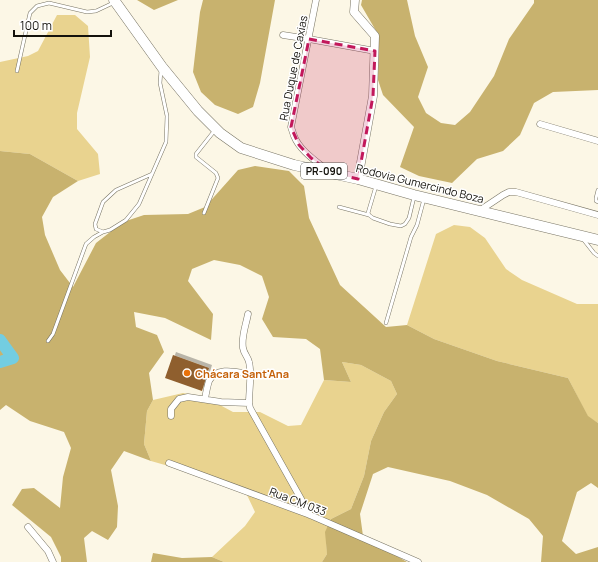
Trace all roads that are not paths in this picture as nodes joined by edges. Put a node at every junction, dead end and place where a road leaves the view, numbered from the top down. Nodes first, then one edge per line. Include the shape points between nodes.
1 (316, 0) edge
2 (354, 0) edge
3 (114, 1) edge
4 (283, 35) dead end
5 (309, 39) junction
6 (375, 51) junction
7 (162, 67) junction
8 (17, 71) dead end
9 (540, 124) dead end
10 (216, 129) junction
11 (598, 141) edge
12 (331, 173) junction
13 (152, 174) junction
14 (358, 180) junction
15 (376, 184) junction
16 (598, 190) edge
17 (419, 196) junction
18 (598, 202) edge
19 (339, 207) dead end
20 (479, 211) junction
21 (204, 213) dead end
22 (369, 215) junction
23 (598, 215) edge
24 (103, 232) junction
25 (581, 236) junction
26 (598, 240) edge
27 (598, 256) edge
28 (248, 314) dead end
29 (386, 323) dead end
30 (48, 342) dead end
31 (250, 374) junction
32 (205, 399) junction
33 (249, 403) junction
34 (170, 416) dead end
35 (169, 463) dead end
36 (310, 515) junction
37 (28, 527) dead end
38 (54, 562) edge
39 (418, 562) edge

1 - 5 street, Rua Duque de Caxias
2 - 6 street via 354,12 375,36
3 - 7 main road, Rodovia Gumercindo Boza / PR-090
3 - 8 lane via 96,11 87,12 49,3 37,6 30,13
4 - 5 street
5 - 6 street
5 - 12 street, Rua Duque de Caxias via 291,127 298,145
6 - 14 street via 373,96
7 - 10 main road, Rodovia Gumercindo Boza / PR-090
7 - 13 lane via 160,82 167,116 166,142
9 - 11 street
10 - 12 main road, Rodovia Gumercindo Boza / PR-090 via 241,148
10 - 21 lane via 196,154 196,157 216,173 218,178
12 - 14 main road, Rodovia Gumercindo Boza / PR-090
13 - 24 lane via 139,204 126,220
13 - 24 lane via 116,190 103,202 95,224 96,229
14 - 15 main road, Rodovia Gumercindo Boza / PR-090
15 - 17 main road, Rodovia Gumercindo Boza / PR-090
15 - 22 lane
16 - 18 lane
17 - 20 main road, Rodovia Gumercindo Boza / PR-090
17 - 22 lane via 409,218 401,226
17 - 29 lane via 417,225 411,237
19 - 22 lane
20 - 23 street via 503,195 516,192
20 - 25 main road, Rodovia Gumercindo Boza / PR-090
24 - 30 lane via 86,244
25 - 26 main road, Rodovia Gumercindo Boza / PR-090
25 - 27 lane
28 - 31 street via 243,348 249,361
31 - 32 street via 224,371 213,375
31 - 33 street
32 - 33 street
32 - 34 street via 179,399 171,409
33 - 36 street
35 - 36 street, Rua CM 033
36 - 39 street, Rua CM 033
37 - 38 street

